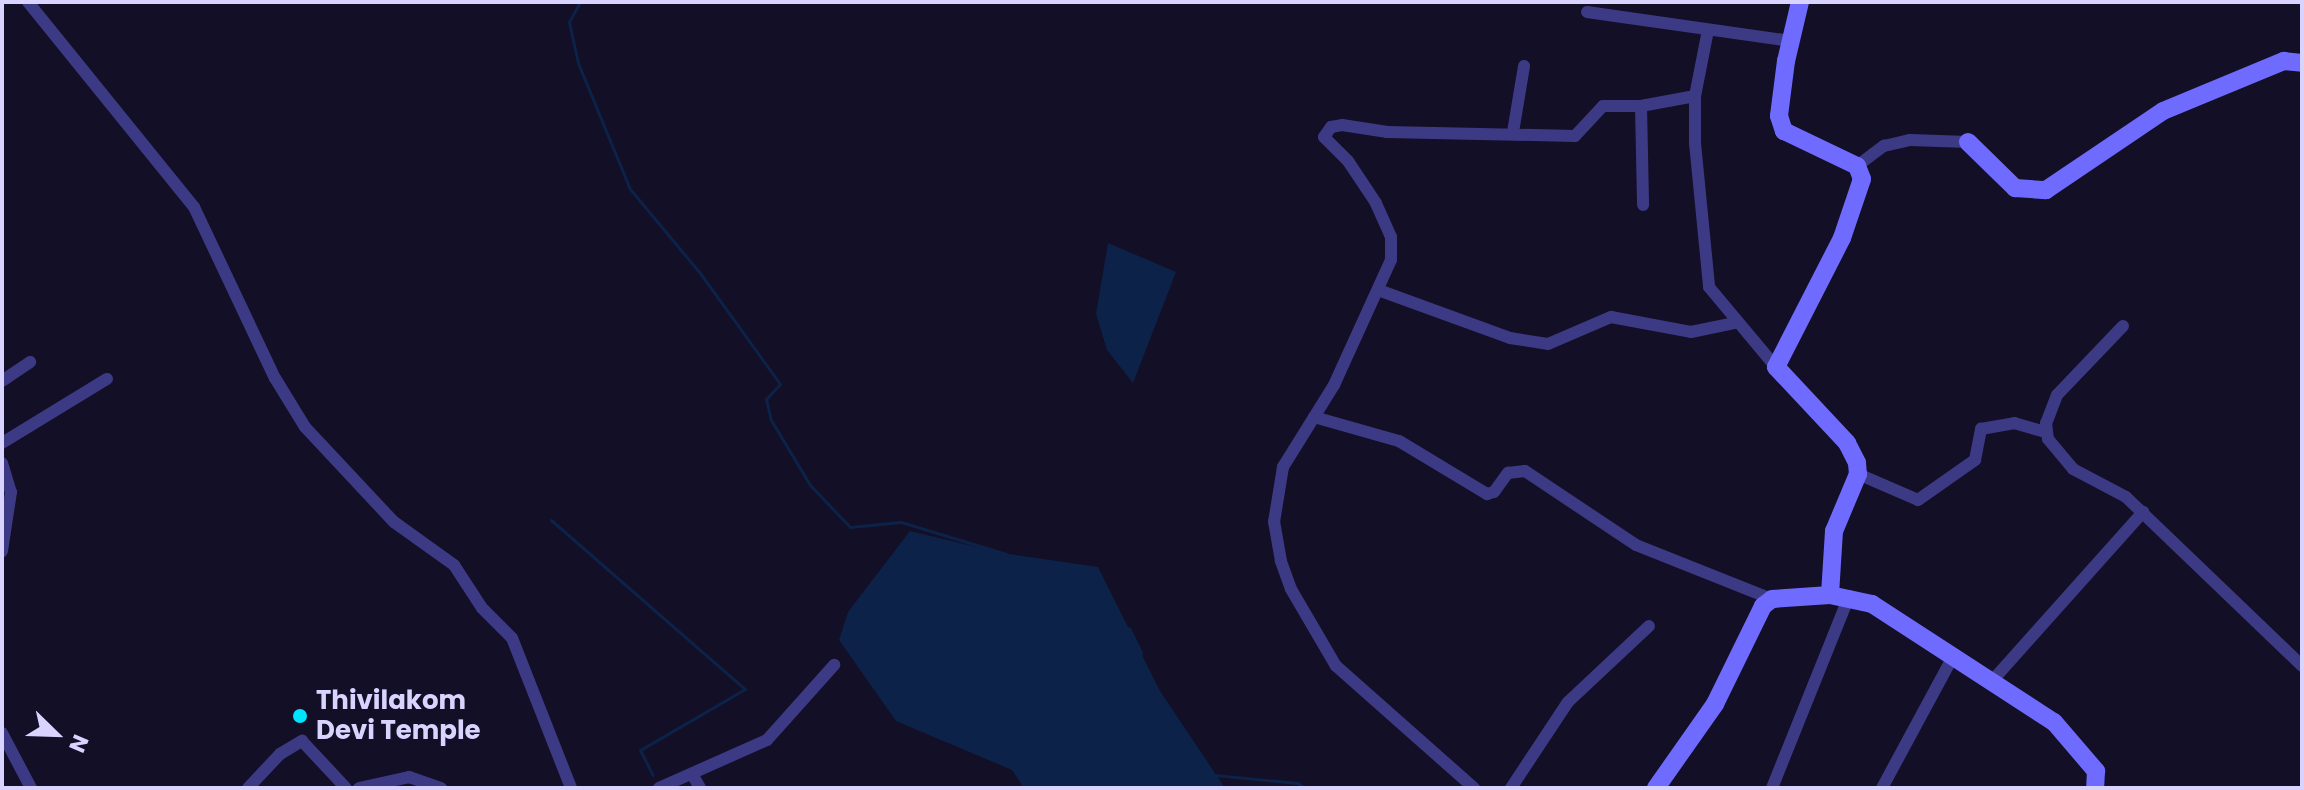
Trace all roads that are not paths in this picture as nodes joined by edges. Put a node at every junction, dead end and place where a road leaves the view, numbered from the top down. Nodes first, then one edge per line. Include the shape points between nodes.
1 (28, 2) edge
2 (1800, 2) edge
3 (1587, 12) dead end
4 (1708, 30) junction
5 (1792, 41) junction
6 (2302, 63) edge
7 (1524, 66) dead end
8 (1695, 96) junction
9 (1641, 106) junction
10 (1513, 132) junction
11 (1968, 142) joint
12 (1857, 166) junction
13 (1643, 205) dead end
14 (1381, 291) junction
15 (1735, 323) junction
16 (2123, 326) dead end
17 (30, 362) dead end
18 (1776, 367) junction
19 (107, 379) dead end
20 (2, 381) edge
21 (1314, 417) junction
22 (2046, 432) junction
23 (2, 443) edge
24 (2, 463) edge
25 (1858, 474) junction
26 (2143, 512) junction
27 (2, 551) edge
28 (1840, 596) junction
29 (1772, 599) junction
30 (1649, 626) dead end
31 (1954, 655) junction
32 (834, 665) dead end
33 (2302, 666) edge
34 (1992, 681) junction
35 (2, 733) edge
36 (692, 774) junction
37 (31, 788) edge
38 (248, 788) edge
39 (346, 788) edge
40 (359, 788) edge
41 (441, 788) edge
42 (571, 788) edge
43 (659, 788) edge
44 (700, 788) edge
45 (1474, 788) edge
46 (1511, 788) edge
47 (1656, 788) edge
48 (1772, 788) edge
49 (1882, 788) edge
50 (2095, 788) edge

1 - 42 street via 194,207 275,378 305,427 394,522 454,565 482,608 512,638
2 - 5 street
3 - 4 street
4 - 5 street
4 - 8 street
5 - 12 street via 1779,116 1784,131
6 - 11 street via 2284,61 2163,111 2046,190 2015,188
7 - 10 street
8 - 9 street
8 - 15 street via 1709,287
9 - 10 street via 1596,109 1575,136
9 - 13 street
10 - 14 street via 1331,127 1324,137 1348,161 1391,237 1391,260
11 - 12 street via 1910,140 1884,146
12 - 18 street via 1862,179 1856,206
14 - 15 street via 1510,338 1548,344 1611,317 1691,332
14 - 21 street
15 - 18 street
16 - 22 street via 2057,395
17 - 20 street
18 - 25 street via 1847,443
19 - 23 street
21 - 29 street via 1399,441 1487,494 1508,473 1525,471 1636,545
21 - 45 street via 1295,441 1276,492 1274,522 1291,589 1336,666
22 - 25 street via 2014,423 1981,429 1975,460 1918,500
22 - 26 street via 2073,469
24 - 27 street via 11,492
25 - 28 street via 1834,531
26 - 33 street
26 - 34 street
28 - 29 street
28 - 31 street via 1872,604
28 - 48 street
29 - 47 street via 1752,626 1715,704
30 - 46 street via 1568,702
31 - 34 street
31 - 49 street
32 - 36 street via 767,740
34 - 50 street via 2054,722 2096,771
35 - 37 street
36 - 43 street
36 - 44 street
38 - 39 street via 280,754 302,741
40 - 41 street via 409,777

